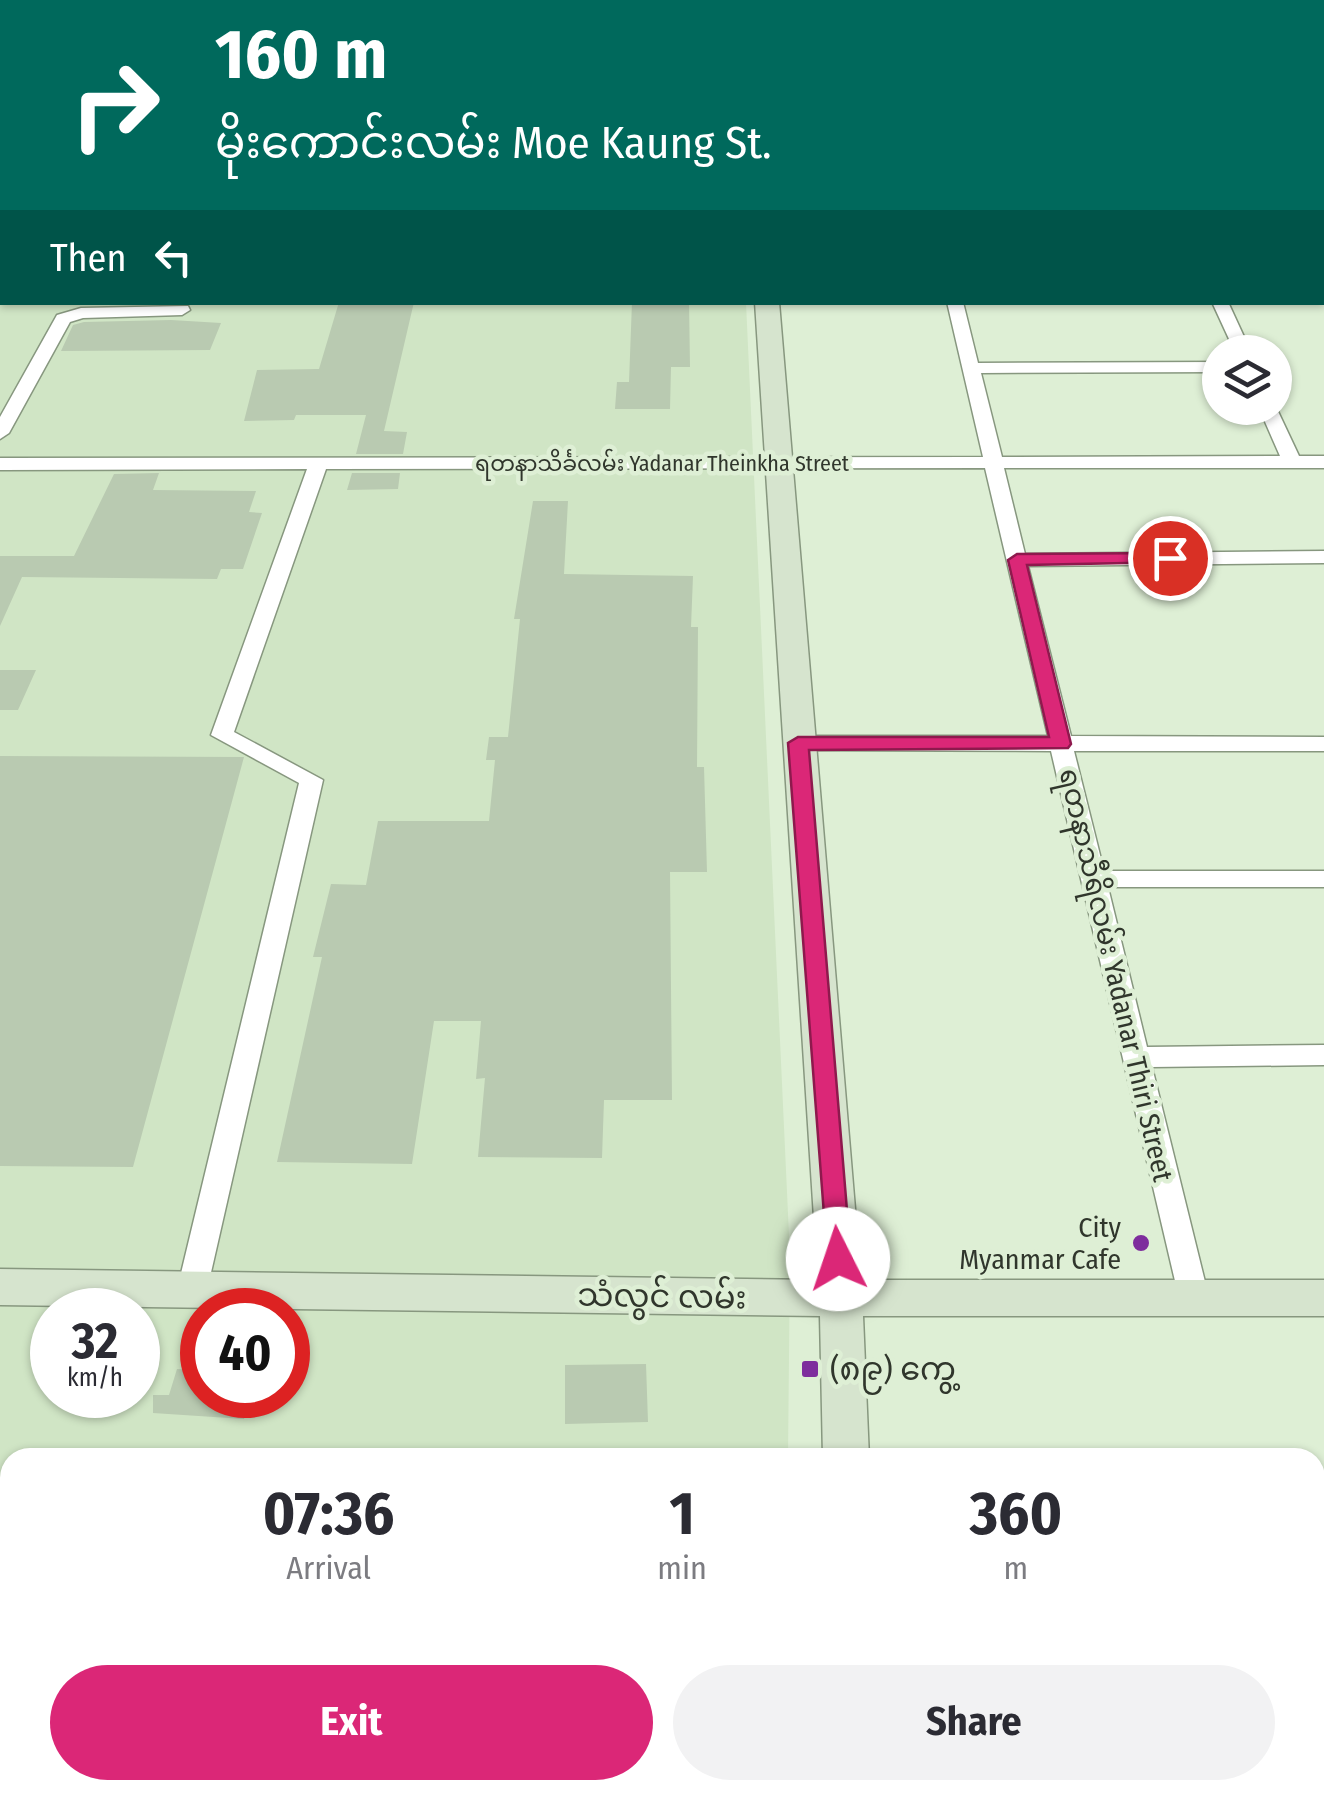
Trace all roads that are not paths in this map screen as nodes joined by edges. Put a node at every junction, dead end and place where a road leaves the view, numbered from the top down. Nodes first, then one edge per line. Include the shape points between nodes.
1 (768, 305) edge
2 (956, 305) edge
3 (1221, 305) edge
4 (182, 310) dead end
5 (1235, 335) edge
6 (970, 368) junction
7 (1202, 368) edge
8 (1276, 425) edge
9 (0, 433) edge
10 (1292, 462) junction
11 (1324, 462) edge
12 (781, 463) junction
13 (993, 463) junction
14 (0, 464) edge
15 (318, 464) junction
16 (1324, 557) edge
17 (1017, 560) junction
18 (798, 743) junction
19 (1061, 744) junction
20 (1324, 744) edge
21 (1093, 879) junction
22 (1324, 879) edge
23 (1324, 1055) edge
24 (1136, 1057) junction
25 (0, 1288) edge
26 (192, 1288) edge
27 (180, 1290) edge
28 (310, 1291) edge
29 (841, 1298) junction
30 (1194, 1298) junction
31 (1324, 1298) edge
32 (846, 1448) edge

1 - 12 street
2 - 6 street, ရတနာသီရိလမ်း Yadanar Thiri Street
3 - 5 street
4 - 9 street via 63,319
6 - 7 street
6 - 13 street, ရတနာသီရိလမ်း Yadanar Thiri Street
8 - 10 street
10 - 11 street, ရတနာသိင်္ခလမ်း Yadanar Theinkha Street
10 - 13 street, ရတနာသိင်္ခလမ်း Yadanar Theinkha Street
12 - 13 street, ရတနာသိင်္ခလမ်း Yadanar Theinkha Street
12 - 15 street, ရတနာသိင်္ခလမ်း Yadanar Theinkha Street
12 - 18 street
13 - 17 street, ရတနာသီရိလမ်း Yadanar Thiri Street
14 - 15 street, ရတနာသိင်္ခလမ်း Yadanar Theinkha Street
15 - 26 street via 222,735 311,780
16 - 17 street
17 - 19 street, ရတနာသီရိလမ်း Yadanar Thiri Street
18 - 19 street
18 - 29 street
19 - 20 street
19 - 21 street, ရတနာသီရိလမ်း Yadanar Thiri Street
21 - 22 street
21 - 24 street, ရတနာသီရိလမ်း Yadanar Thiri Street
23 - 24 street
24 - 30 street, ရတနာသီရိလမ်း Yadanar Thiri Street
25 - 27 street, သံလွင် လမ်း
28 - 29 street, သံလွင် လမ်း
29 - 30 street, သံလွင် လမ်း
29 - 32 street
30 - 31 street, သံလွင် လမ်း

